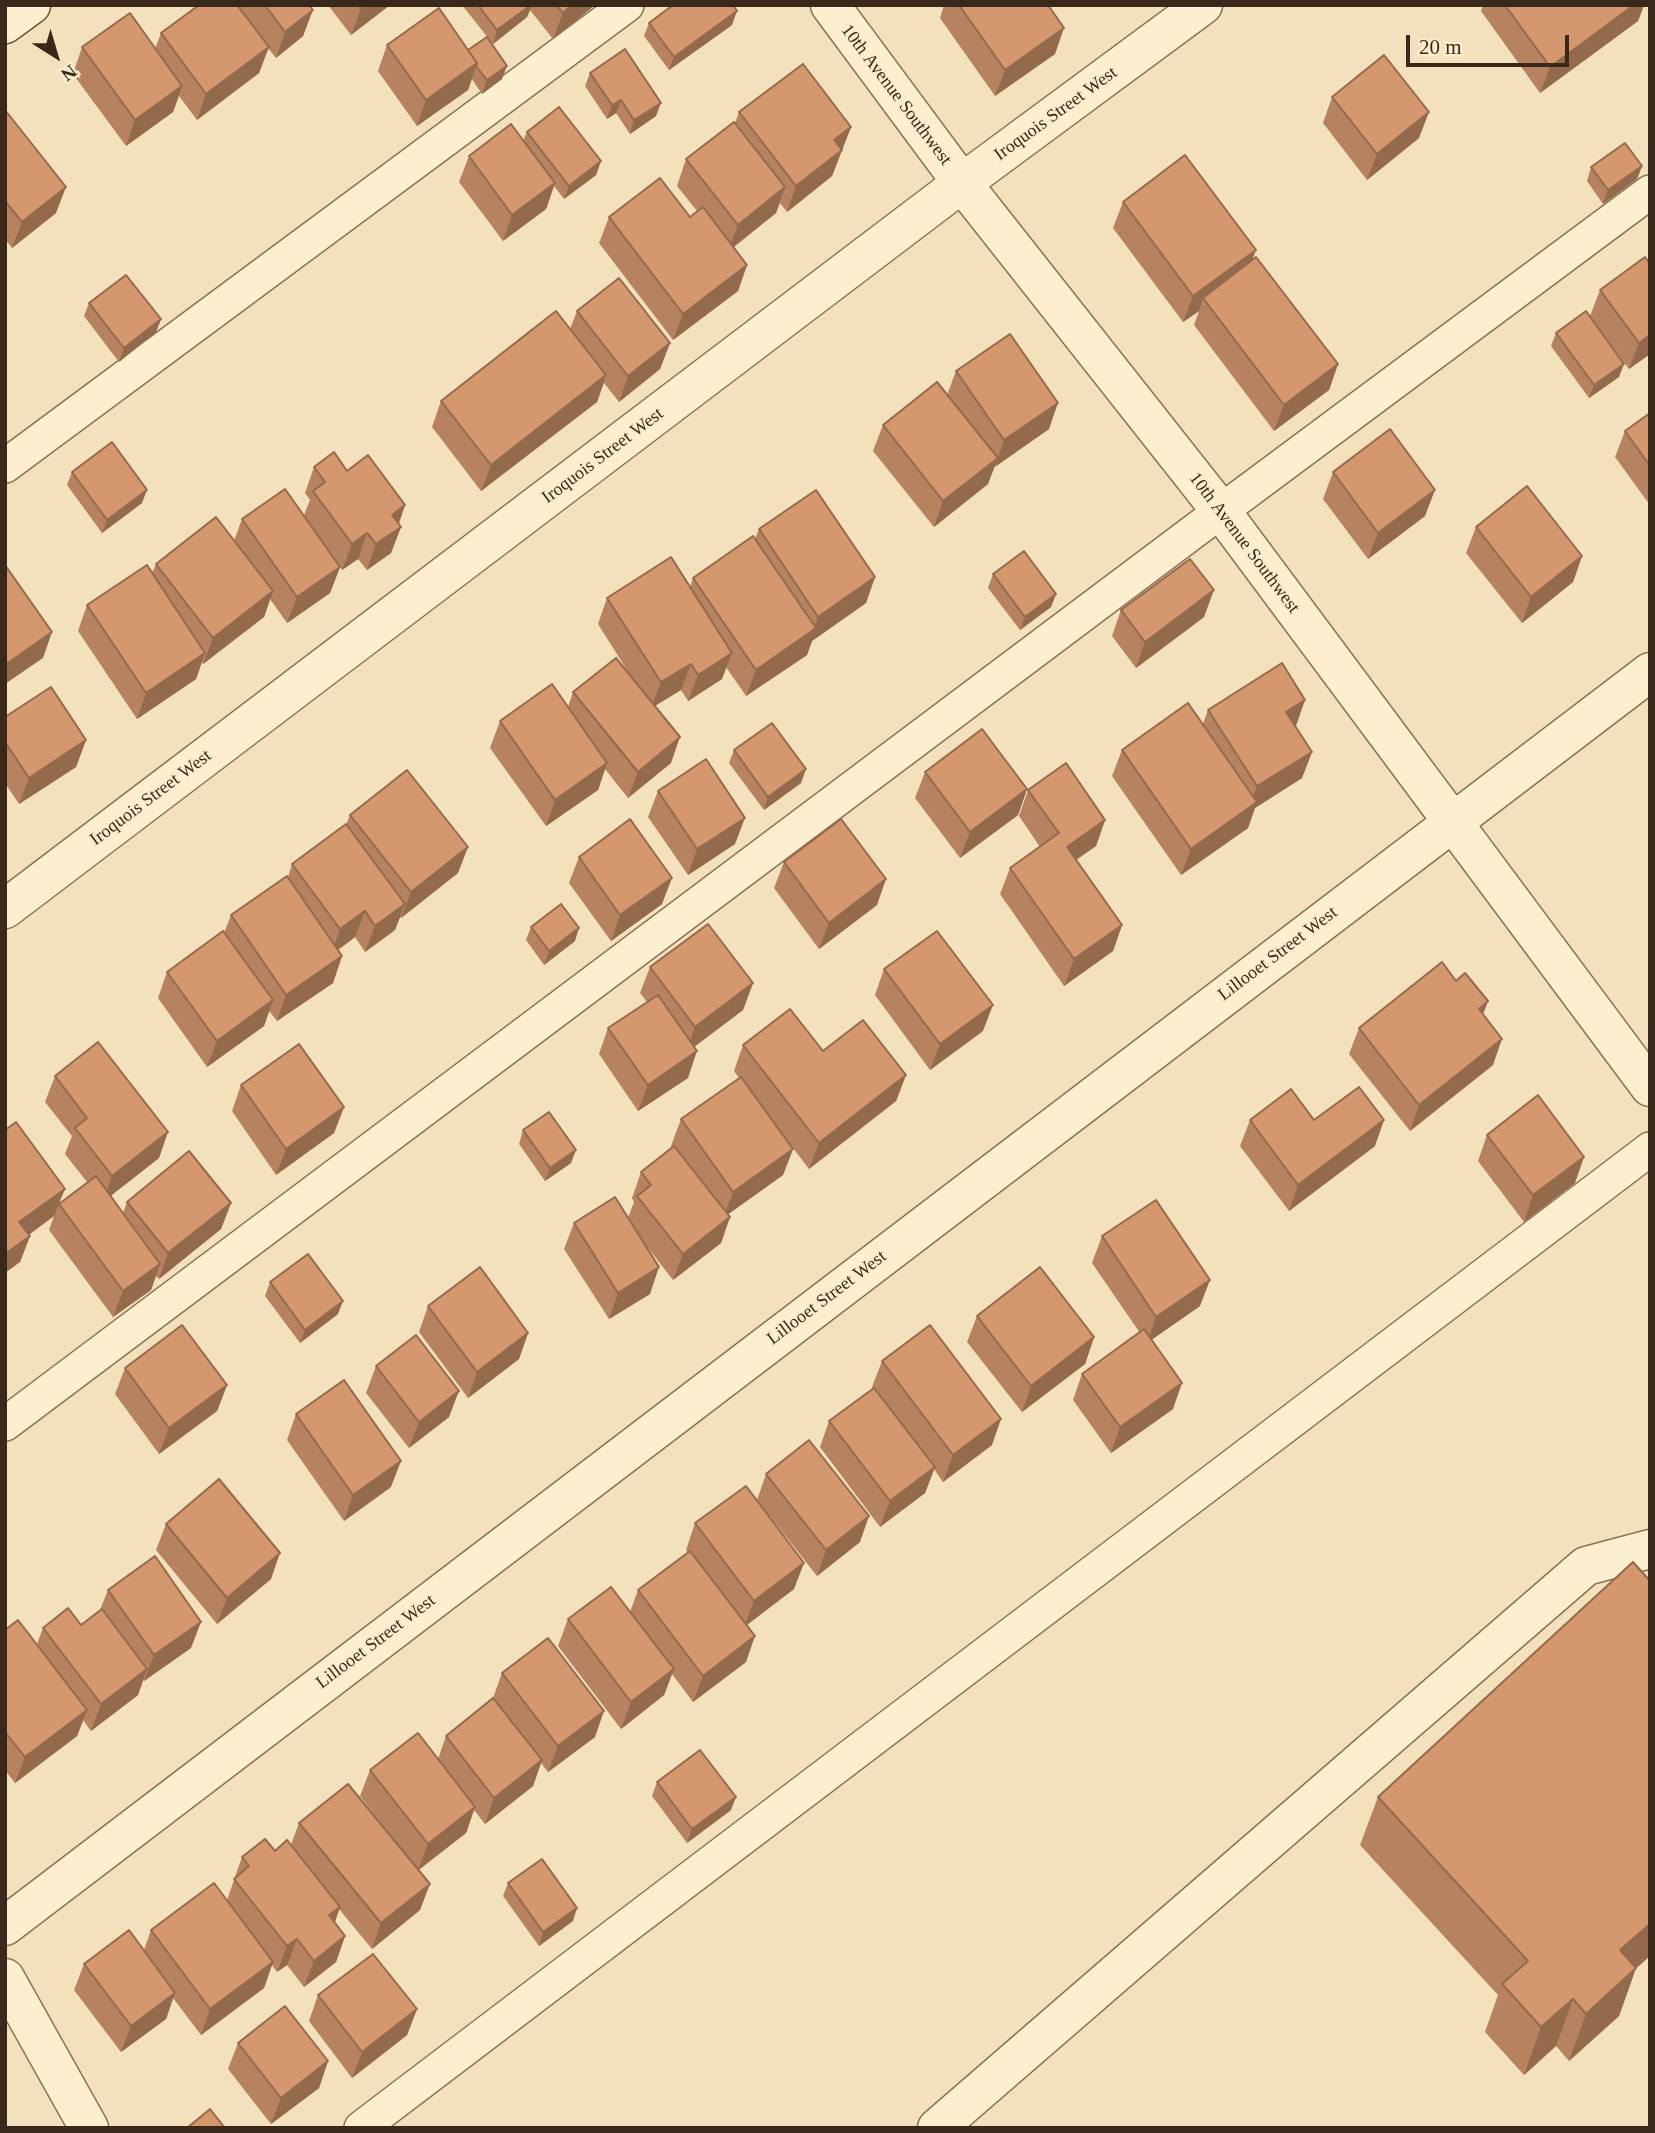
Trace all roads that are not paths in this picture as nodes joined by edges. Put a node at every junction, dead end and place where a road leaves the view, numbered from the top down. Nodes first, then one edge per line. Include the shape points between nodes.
1 (31, 5) edge
2 (627, 5) edge
3 (830, 5) edge
4 (1203, 5) edge
5 (5, 24) edge
6 (962, 183) junction
7 (1650, 192) edge
8 (5, 466) edge
9 (1221, 511) junction
10 (1650, 672) edge
11 (1451, 821) junction
12 (5, 909) edge
13 (1650, 1087) edge
14 (1650, 1149) edge
15 (5, 1424) edge
16 (1650, 1549) edge
17 (5, 1926) edge
18 (5, 1978) edge
19 (89, 2128) edge
20 (360, 2128) edge
21 (937, 2128) edge

1 - 5 street
2 - 8 lane
3 - 6 street, 10th Avenue Southwest
4 - 6 street, Iroquois Street West
6 - 9 street, 10th Avenue Southwest
6 - 12 street, Iroquois Street West
7 - 9 lane
9 - 11 street, 10th Avenue Southwest
9 - 15 lane
10 - 11 street, Lillooet Street West
11 - 13 street, 10th Avenue Southwest
11 - 17 street, Lillooet Street West
14 - 20 lane
16 - 21 street via 1586,1566
18 - 19 street

